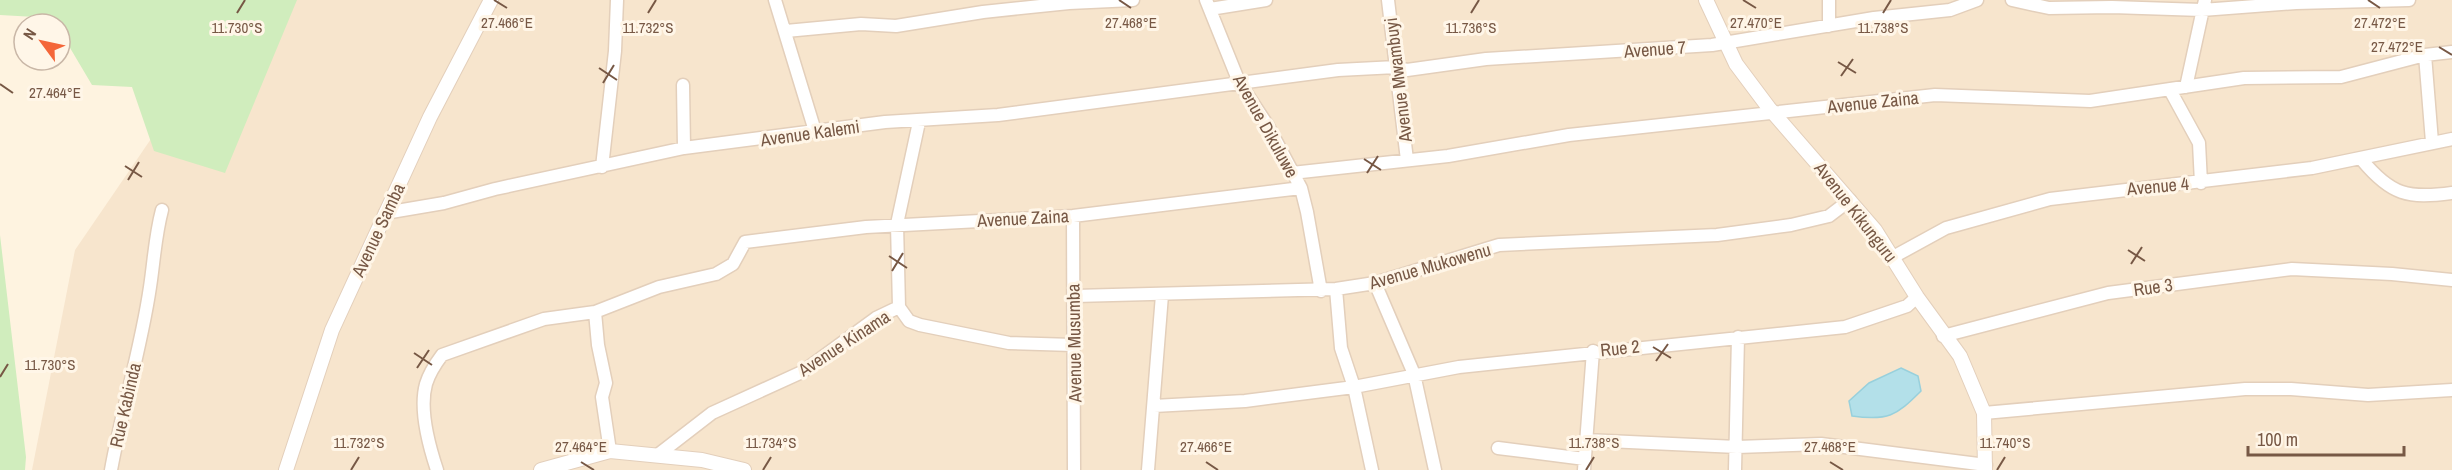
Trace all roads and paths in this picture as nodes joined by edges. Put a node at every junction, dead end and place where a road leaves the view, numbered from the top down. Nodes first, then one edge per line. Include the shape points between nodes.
1 (491, 0) edge
2 (617, 0) edge
3 (775, 0) edge
4 (1133, 0) edge
5 (1266, 0) edge
6 (1388, 0) edge
7 (1706, 0) edge
8 (1829, 0) edge
9 (1977, 0) edge
10 (2012, 0) edge
11 (2409, 0) edge
12 (2386, 1) edge
13 (1208, 4) edge
14 (1950, 5) edge
15 (2203, 5) edge
16 (1829, 26) junction
17 (786, 31) junction
18 (1724, 41) junction
19 (2452, 52) edge
20 (2425, 55) junction
21 (1396, 67) junction
22 (1239, 82) junction
23 (683, 85) dead end
24 (2186, 87) junction
25 (2170, 90) junction
26 (1773, 113) junction
27 (919, 122) junction
28 (816, 131) junction
29 (2452, 139) edge
30 (2432, 142) junction
31 (684, 148) junction
32 (1407, 160) junction
33 (2362, 160) junction
34 (602, 166) junction
35 (1292, 172) junction
36 (2201, 183) junction
37 (1301, 188) junction
38 (2452, 193) edge
39 (1850, 200) junction
40 (162, 210) dead end
41 (385, 213) junction
42 (1073, 216) junction
43 (897, 225) junction
44 (1893, 257) junction
45 (2452, 280) edge
46 (1375, 283) junction
47 (1336, 289) junction
48 (1321, 291) junction
49 (1162, 295) junction
50 (1075, 296) junction
51 (1917, 297) junction
52 (899, 307) junction
53 (595, 312) junction
54 (1943, 336) junction
55 (1738, 337) junction
56 (1073, 345) junction
57 (1593, 351) junction
58 (1414, 374) junction
59 (1354, 387) junction
60 (2452, 390) edge
61 (1154, 406) junction
62 (1984, 413) junction
63 (1586, 440) junction
64 (1737, 447) junction
65 (1498, 448) dead end
66 (609, 451) junction
67 (659, 454) junction
68 (1584, 465) edge
69 (1985, 467) edge
70 (111, 470) edge
71 (286, 470) edge
72 (437, 470) edge
73 (541, 470) edge
74 (744, 470) edge
75 (1074, 470) edge
76 (1148, 470) edge
77 (1372, 470) edge
78 (1436, 470) edge
79 (1735, 470) edge

1 - 41 street, Avenue Samba
2 - 34 street
3 - 17 street
4 - 17 street via 994,11 896,26 861,24
5 - 13 street
6 - 21 street, Avenue Mwambuyi
7 - 18 street, Avenue Kikunguru
8 - 16 street
9 - 14 street, Avenue 7
10 - 15 street via 2049,8
11 - 12 street
12 - 15 street
13 - 22 street, Avenue Dikuluwe
14 - 16 street, Avenue 7
15 - 24 street
16 - 18 street, Avenue 7
17 - 28 street
18 - 21 street, Avenue 7 via 1486,59 1407,70
18 - 26 street, Avenue Kikunguru
19 - 20 street, Avenue Zaina
20 - 24 street, Avenue Zaina via 2341,77 2244,78
20 - 30 street
21 - 22 street, Avenue 7
21 - 32 street, Avenue Mwambuyi
22 - 27 street, Avenue Kalemi
22 - 35 street, Avenue Dikuluwe
23 - 31 street
24 - 25 street, Avenue Zaina
25 - 26 street, Avenue Zaina via 2090,101 1935,95
25 - 36 street via 2199,142
26 - 32 street, Avenue Zaina via 1569,135
26 - 39 street, Avenue Kikunguru
27 - 28 street, Avenue Kalemi
27 - 43 street, Avenue Kinama
28 - 31 street, Avenue Kalemi
29 - 30 street, Avenue 4
30 - 33 street, Avenue 4
31 - 34 street, Avenue Kalemi
32 - 35 street, Avenue Zaina
33 - 36 street, Avenue 4
33 - 38 street via 2378,179 2396,191 2415,197
34 - 41 street, Avenue Kalemi
35 - 37 street, Avenue Dikuluwe
36 - 44 street, Avenue 4 via 2050,199 1946,228
37 - 42 street, Avenue Zaina
37 - 48 street, Avenue Dikuluwe
39 - 44 street, Avenue Kikunguru
39 - 46 street, Avenue Mukowenu via 1829,216 1717,235 1499,245
40 - 70 street, Rue Kabinda
41 - 71 street, Avenue Samba via 332,330
42 - 43 street, Avenue Zaina
42 - 50 street, Avenue Musumba
43 - 52 street, Avenue Kinama
43 - 53 street, Avenue Zaina via 745,242 733,264 716,274 659,287
44 - 51 street, Avenue Kikunguru
45 - 54 street, Rue 3 via 2292,269 2108,293
46 - 47 street, Avenue Mukowenu
46 - 58 street
47 - 48 street, Avenue Mukowenu
47 - 59 street via 1337,327
48 - 49 street, Avenue Mukowenu
49 - 50 street, Avenue Mukowenu
49 - 61 street
50 - 56 street, Avenue Musumba
51 - 54 street, Avenue Kikunguru
51 - 55 street, Rue 2 via 1907,306 1845,327
52 - 56 street via 909,321 920,325 1016,344
52 - 67 street, Avenue Kinama via 876,318 802,372 712,413
53 - 66 street via 597,345 606,383 602,397
53 - 72 street via 544,319 442,355 426,384 424,400
54 - 62 street, Avenue Kikunguru via 1960,356
55 - 57 street, Rue 2
55 - 64 street
56 - 75 street, Avenue Musumba
57 - 58 street, Rue 2
57 - 63 street
58 - 59 street, Rue 2
58 - 78 street
59 - 61 street, Rue 2 via 1245,401
59 - 77 street
60 - 62 street via 2368,395 2246,389
61 - 76 street
62 - 69 street, Avenue Kikunguru
63 - 64 street
63 - 68 street
64 - 69 street via 1821,444
64 - 79 street
65 - 68 street
66 - 67 street
66 - 73 street
67 - 74 street

